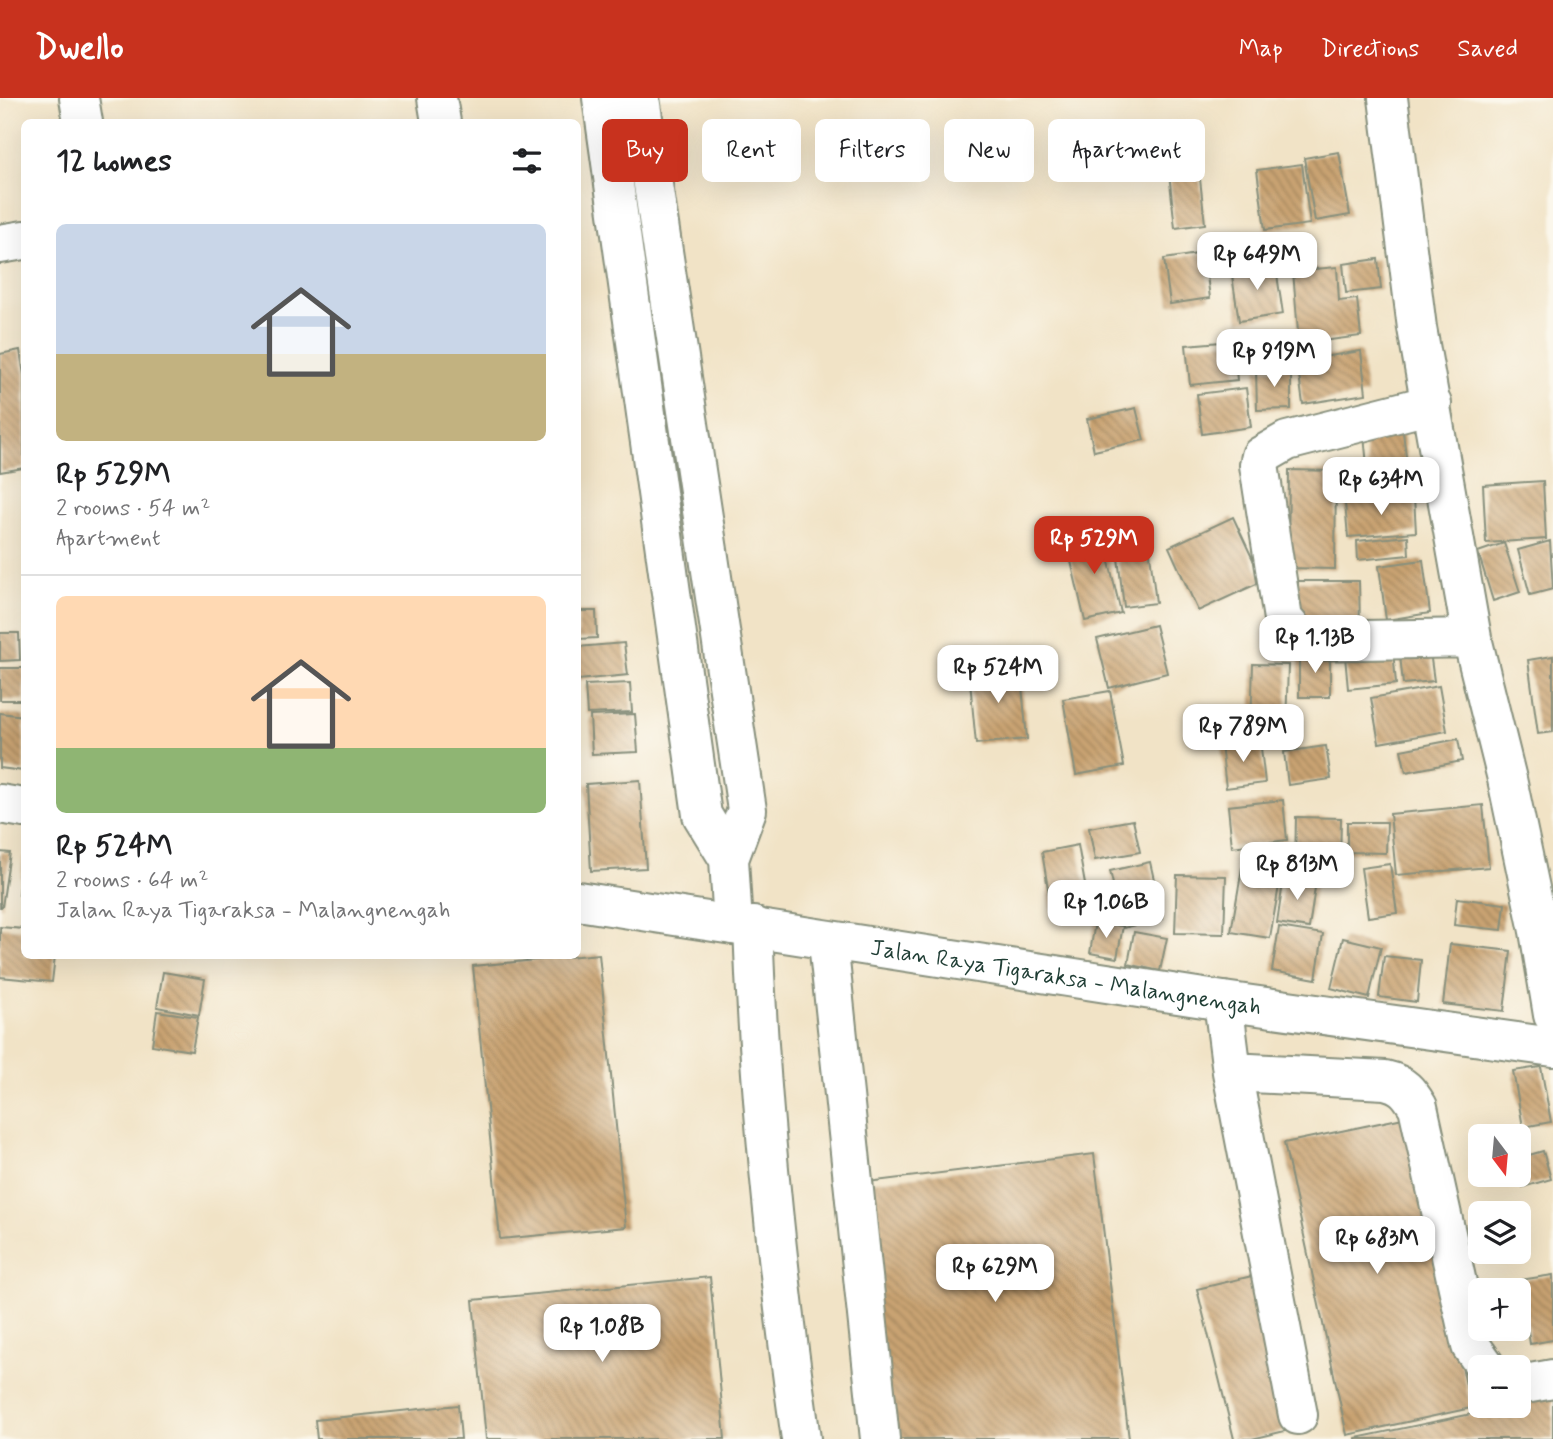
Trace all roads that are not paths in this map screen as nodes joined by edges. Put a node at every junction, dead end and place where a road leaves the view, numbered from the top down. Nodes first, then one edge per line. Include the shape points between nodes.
1 (79, 98) edge
2 (437, 98) edge
3 (602, 98) edge
4 (640, 98) edge
5 (1388, 98) edge
6 (82, 119) edge
7 (440, 119) edge
8 (21, 240) edge
9 (0, 244) edge
10 (1432, 404) junction
11 (1472, 638) junction
12 (0, 804) edge
13 (21, 808) edge
14 (729, 859) junction
15 (581, 901) edge
16 (743, 926) junction
17 (828, 942) junction
18 (1223, 1001) junction
19 (1553, 1015) edge
20 (1553, 1047) edge
21 (1232, 1072) junction
22 (1477, 1355) edge
23 (1553, 1379) edge
24 (1531, 1383) edge
25 (1298, 1415) dead end
26 (801, 1439) edge
27 (880, 1439) edge

1 - 6 street
2 - 7 street
3 - 14 street via 702,815
4 - 14 street via 747,810
5 - 10 street via 1417,328
8 - 9 street
10 - 11 street
10 - 11 street via 1287,441 1261,456 1283,619 1299,638 1310,641
11 - 19 street via 1507,779
12 - 13 street
14 - 16 street
15 - 16 street, Jalan Raya Tigaraksa - Malangnengah
16 - 17 street, Jalan Raya Tigaraksa - Malangnengah
16 - 26 street
17 - 18 street, Jalan Raya Tigaraksa - Malangnengah
17 - 27 street
18 - 20 street, Jalan Raya Tigaraksa - Malangnengah
18 - 21 street
21 - 22 street via 1385,1080 1399,1083 1409,1093 1418,1107 1471,1346
21 - 25 street
23 - 24 street

